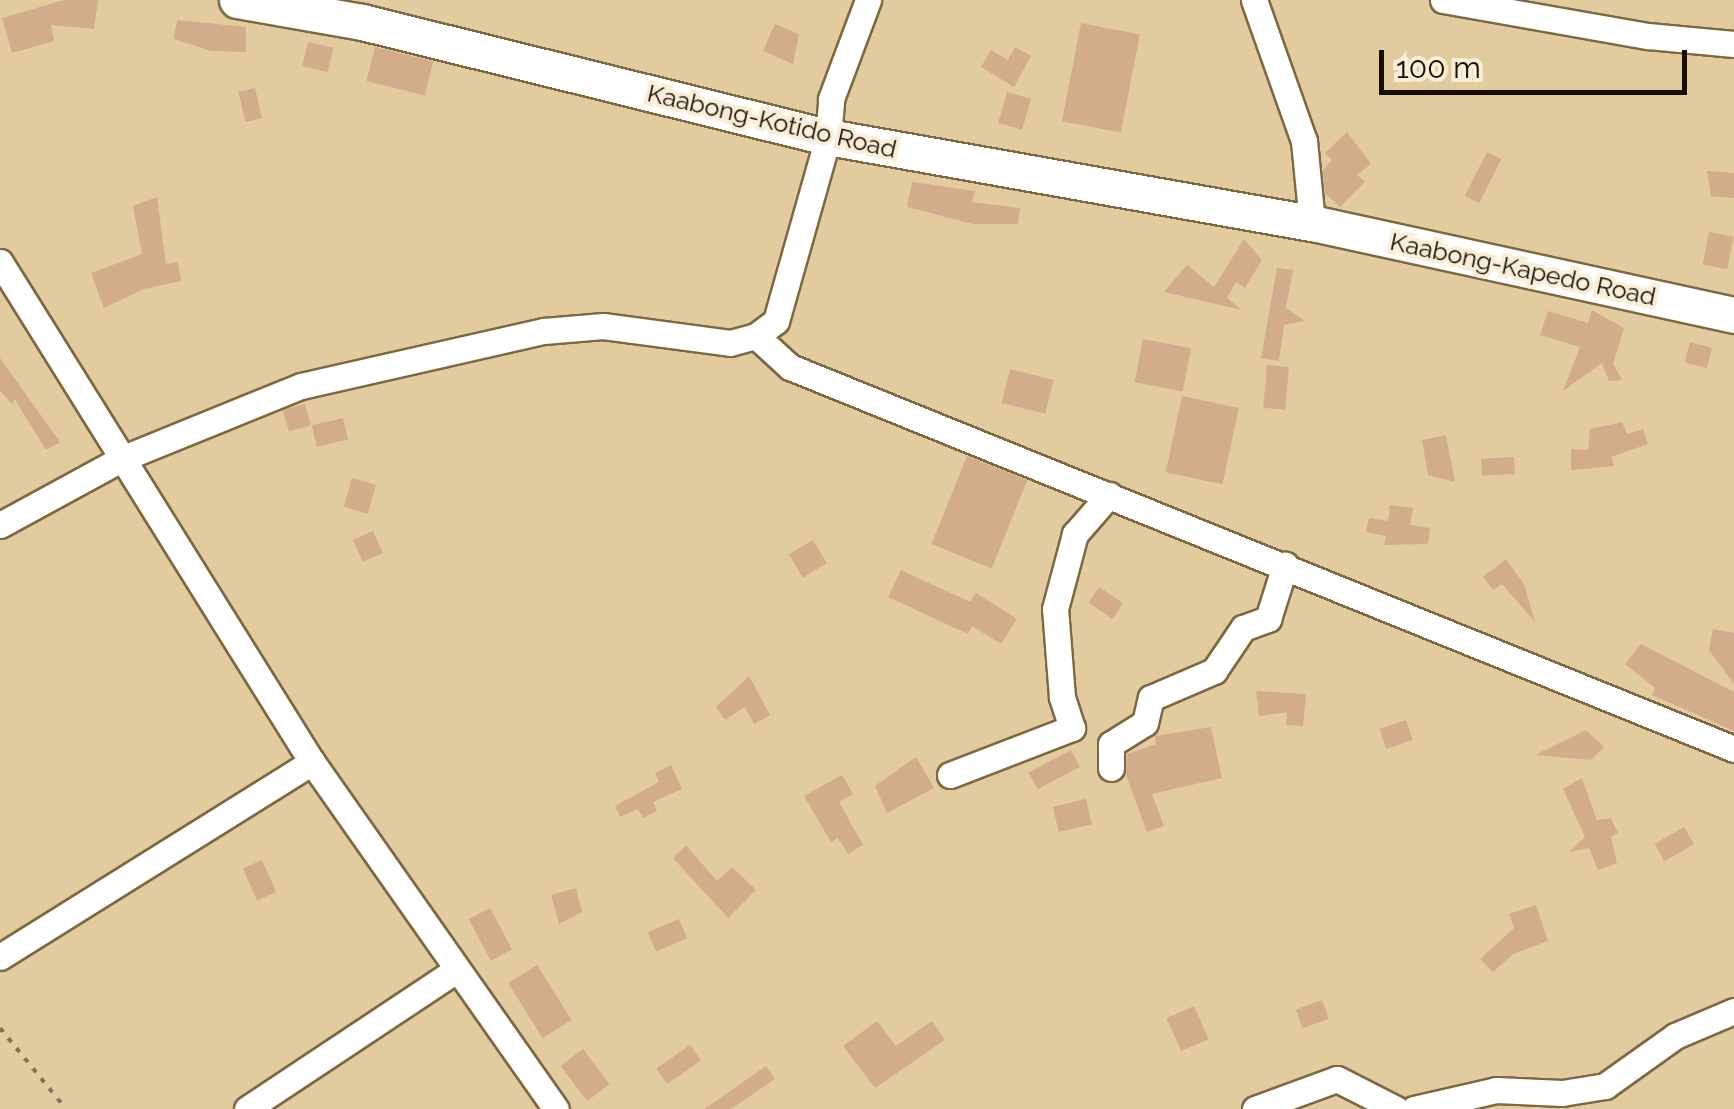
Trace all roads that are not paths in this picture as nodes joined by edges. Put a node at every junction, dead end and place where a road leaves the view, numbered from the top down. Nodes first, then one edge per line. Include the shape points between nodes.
1 (237, 0) edge
2 (868, 0) edge
3 (1254, 0) edge
4 (1443, 0) edge
5 (1734, 44) edge
6 (828, 137) junction
7 (1312, 223) junction
8 (0, 262) edge
9 (1734, 315) edge
10 (756, 336) junction
11 (121, 458) junction
12 (1110, 495) junction
13 (0, 525) edge
14 (1285, 566) junction
15 (1734, 749) edge
16 (312, 762) junction
17 (1112, 768) dead end
18 (950, 775) dead end
19 (0, 958) edge
20 (456, 970) junction
21 (1734, 1011) edge
22 (1606, 1086) junction
23 (247, 1109) edge
24 (556, 1109) edge
25 (1255, 1109) edge
26 (1396, 1109) edge
27 (1414, 1109) edge
28 (1588, 1109) edge

1 - 6 main road, Kaabong-Kotido Road via 362,22
2 - 6 street via 831,99
3 - 7 street via 1304,141
4 - 5 street via 1614,31
6 - 7 main road, Kaabong-Kotido Road
6 - 10 street via 776,321
7 - 9 main road, Kaabong-Kapedo Road
8 - 11 street
10 - 11 street via 730,343 602,326 482,341 300,386
10 - 12 street via 790,366
11 - 13 street
11 - 16 street
12 - 14 street
12 - 18 street via 1075,534 1055,609 1062,698 1072,728
14 - 15 street
14 - 17 street via 1268,618 1243,628 1214,671 1152,698 1145,723 1111,744
16 - 19 street
16 - 20 street
20 - 23 street
20 - 24 street
21 - 22 street via 1676,1036
22 - 27 street via 1562,1094 1496,1090
22 - 28 street
25 - 26 street via 1337,1079

